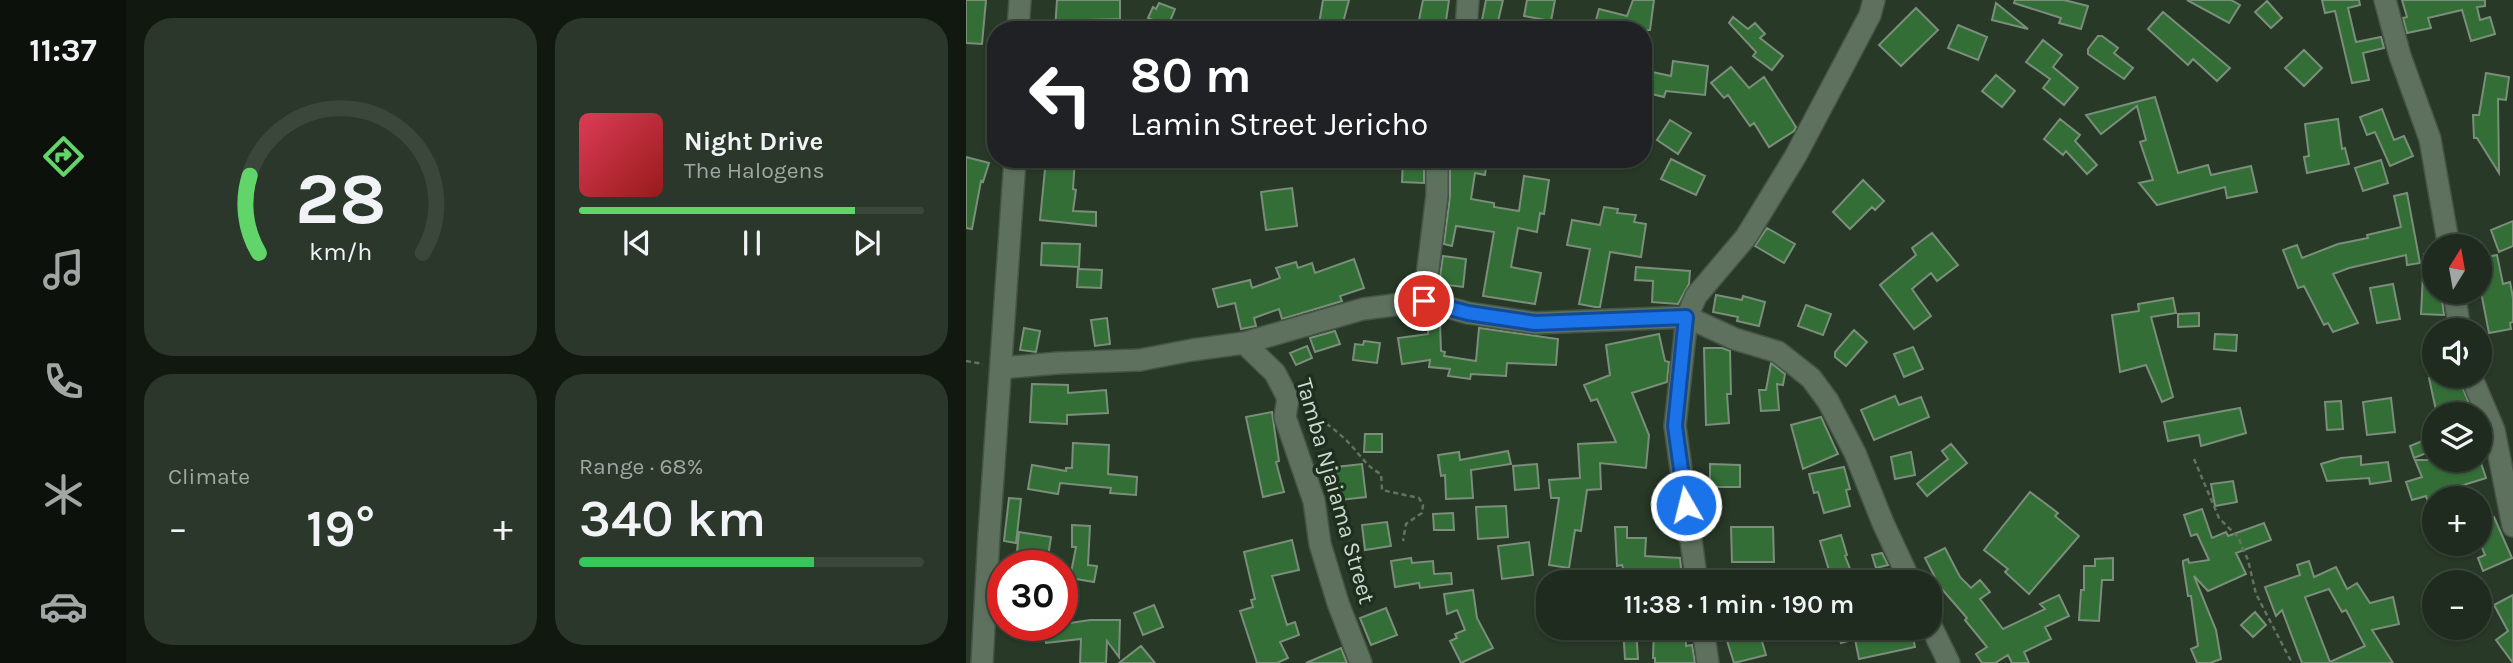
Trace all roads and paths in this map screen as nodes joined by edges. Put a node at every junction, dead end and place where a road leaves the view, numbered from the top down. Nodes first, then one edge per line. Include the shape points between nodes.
1 (1020, 0) edge
2 (1468, 0) edge
3 (1874, 0) edge
4 (2385, 0) edge
5 (1019, 21) edge
6 (1467, 21) edge
7 (1014, 168) edge
8 (1437, 168) edge
9 (2447, 234) edge
10 (1424, 301) junction
11 (1686, 317) junction
12 (1244, 343) junction
13 (1001, 368) junction
14 (2476, 388) edge
15 (1288, 398) junction
16 (2194, 459) dead end
17 (2513, 526) edge
18 (1403, 541) dead end
19 (1695, 570) edge
20 (1905, 570) edge
21 (1705, 640) edge
22 (1938, 640) edge
23 (982, 663) edge
24 (1362, 663) edge
25 (1708, 663) edge
26 (1949, 663) edge
27 (2292, 663) edge

1 - 5 street
2 - 6 street
3 - 11 street via 1859,38 1795,157 1746,237 1696,296
4 - 9 street via 2430,139
7 - 13 street
8 - 10 street
10 - 11 street via 1535,323
10 - 12 street via 1363,309
11 - 19 street via 1675,426
11 - 20 street via 1778,352 1811,378 1855,453
12 - 13 street via 1140,360
12 - 15 street, Tamba Njaiama Street via 1275,373
13 - 23 street
14 - 17 street via 2494,430
15 - 18 path via 1321,418 1381,474 1382,490 1419,498 1422,513 1406,524
15 - 24 street, Tamba Njaiama Street via 1285,417 1314,501 1320,544
16 - 27 path via 2219,518 2238,537 2256,594
21 - 25 street
22 - 26 street

